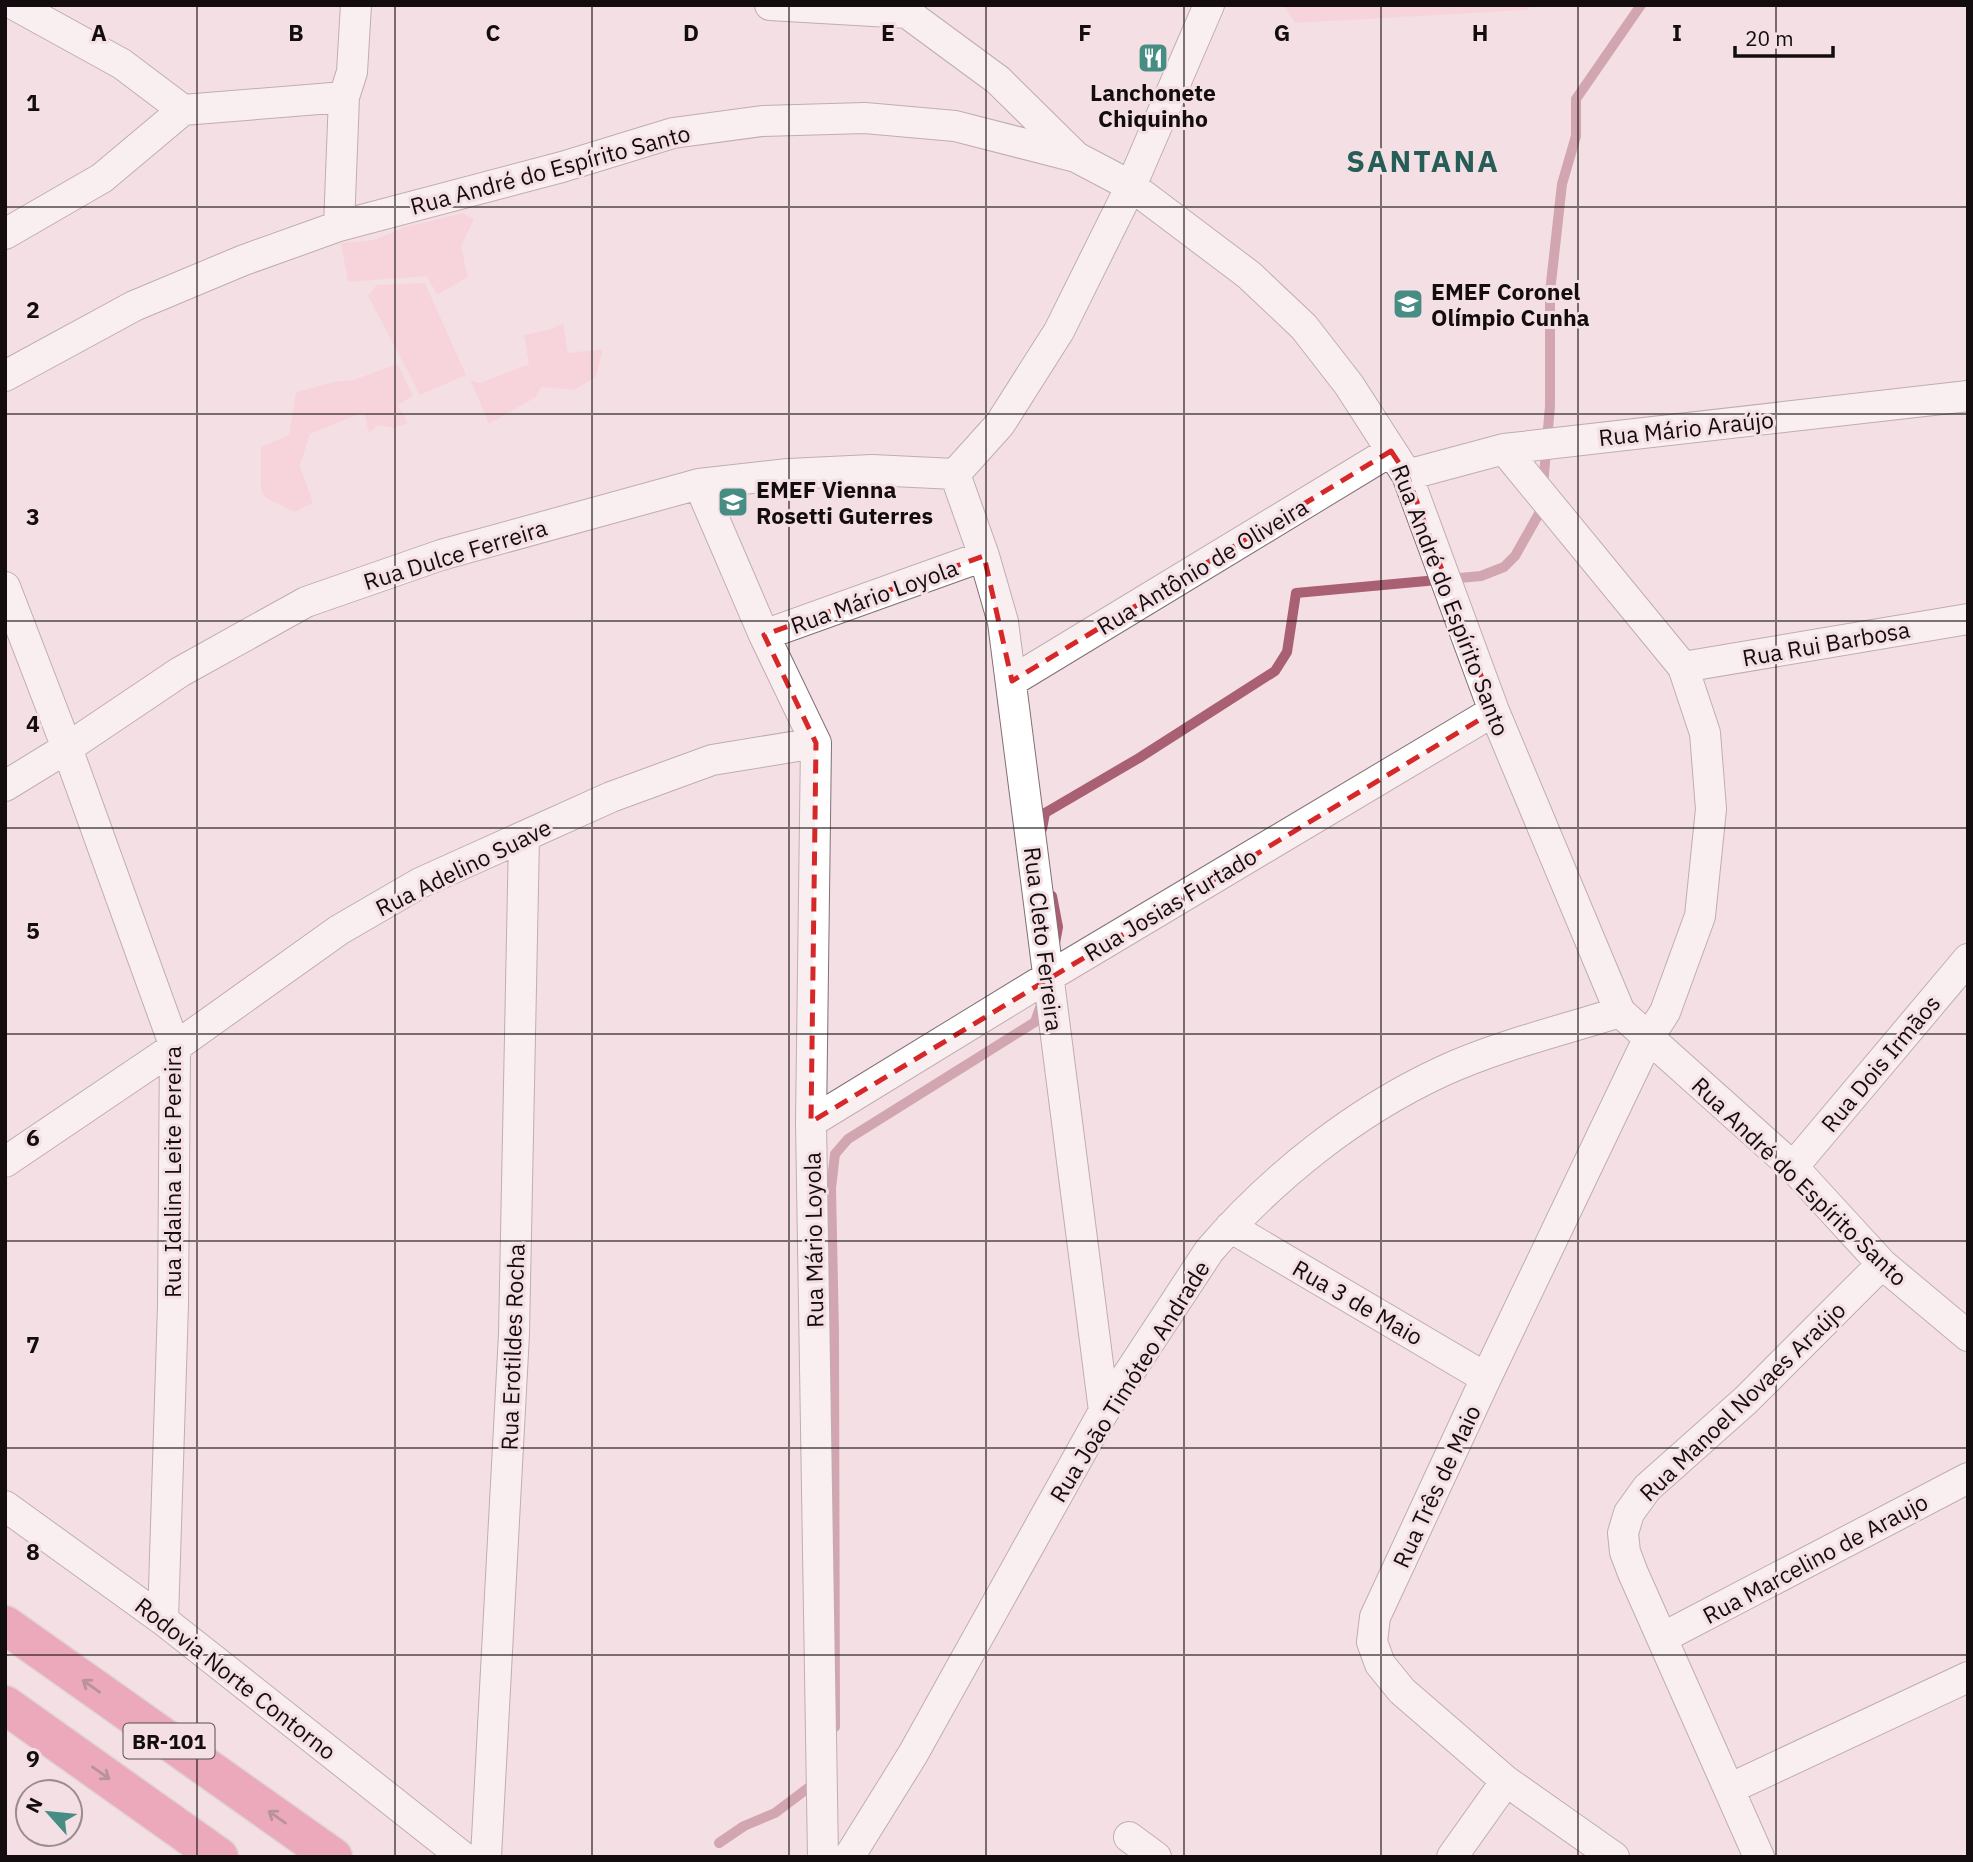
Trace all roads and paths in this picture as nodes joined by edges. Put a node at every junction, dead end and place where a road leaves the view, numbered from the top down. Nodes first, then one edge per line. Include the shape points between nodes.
1 (14, 5) edge
2 (356, 5) edge
3 (770, 5) edge
4 (1209, 5) edge
5 (5, 8) edge
6 (909, 9) edge
7 (344, 97) junction
8 (183, 110) junction
9 (1076, 157) junction
10 (1130, 186) junction
11 (339, 226) junction
12 (5, 234) edge
13 (5, 376) edge
14 (1968, 396) edge
15 (1504, 449) junction
16 (1391, 450) junction
17 (955, 474) junction
18 (1407, 475) junction
19 (699, 484) junction
20 (984, 556) junction
21 (5, 587) edge
22 (1968, 619) edge
23 (764, 635) junction
24 (1683, 667) junction
25 (1012, 681) junction
26 (1494, 711) junction
27 (816, 743) junction
28 (67, 748) junction
29 (5, 786) edge
30 (524, 836) junction
31 (1968, 959) edge
32 (1048, 977) junction
33 (1620, 1012) junction
34 (1649, 1037) junction
35 (175, 1046) junction
36 (811, 1122) junction
37 (5, 1162) edge
38 (1793, 1167) junction
39 (1230, 1227) junction
40 (1882, 1264) junction
41 (1968, 1336) edge
42 (1486, 1378) junction
43 (1104, 1411) junction
44 (1968, 1478) edge
45 (5, 1506) edge
46 (163, 1620) junction
47 (5, 1625) edge
48 (1662, 1637) junction
49 (1968, 1677) edge
50 (5, 1705) edge
51 (1506, 1781) junction
52 (1729, 1789) junction
53 (1129, 1837) dead end
54 (219, 1857) edge
55 (333, 1857) edge
56 (463, 1857) edge
57 (486, 1857) edge
58 (823, 1857) edge
59 (849, 1857) edge
60 (1156, 1857) edge
61 (1452, 1857) edge
62 (1614, 1857) edge
63 (1759, 1857) edge

1 - 5 street
1 - 8 street via 122,64
2 - 7 street via 352,72
3 - 6 street
4 - 10 street
6 - 9 street via 998,80
7 - 8 street
7 - 11 street
8 - 12 street via 102,178
9 - 10 street, Rua André do Espírito Santo
9 - 11 street, Rua André do Espírito Santo via 955,126 865,118 762,121 673,133
10 - 16 street, Rua André do Espírito Santo via 1249,275 1304,327
10 - 17 street via 1059,331 1000,424
11 - 13 street, Rua André do Espírito Santo via 134,306
14 - 15 street, Rua Mário Araújo
15 - 18 street, Rua Mário Araújo
15 - 24 street
16 - 18 street, Rua André do Espírito Santo
16 - 25 street, Rua Antônio de Oliveira
17 - 19 street, Rua Dulce Ferreira via 872,470
17 - 20 street, Rua Cleto Ferreira
18 - 26 street, Rua André do Espírito Santo
19 - 23 street, Rua Mário Loyola
19 - 28 street, Rua Dulce Ferreira via 441,555 306,602 180,672
20 - 23 street, Rua Mário Loyola
20 - 25 street, Rua Cleto Ferreira via 1003,622
21 - 28 street, Rua Idalina Leite Pereira
22 - 24 street, Rua Rui Barbosa
23 - 27 street, Rua Mário Loyola
24 - 34 street, Rua Três de Maio via 1705,733 1711,809 1708,858 1700,916 1665,1012
25 - 32 street, Rua Cleto Ferreira
26 - 32 street, Rua Josias Furtado
26 - 33 street, Rua André do Espírito Santo
27 - 30 street, Rua Adelino Suave via 712,760 611,797
27 - 36 street, Rua Mário Loyola
28 - 29 street, Rua Dulce Ferreira
28 - 35 street, Rua Idalina Leite Pereira
30 - 35 street, Rua Adelino Suave via 421,883 339,930
30 - 57 street, Rua Erotildes Rocha via 514,1334
31 - 38 street, Rua Dois Irmãos
32 - 36 street, Rua Josias Furtado
32 - 43 street, Rua Cleto Ferreira
33 - 34 street, Rua André do Espírito Santo
33 - 39 street, Rua João Timóteo Andrade via 1446,1070 1399,1093 1322,1144
34 - 38 street, Rua André do Espírito Santo
34 - 42 street, Rua Três de Maio
35 - 37 street, Rua Adelino Suave
35 - 46 street, Rua Idalina Leite Pereira
36 - 58 street, Rua Mário Loyola
38 - 40 street, Rua André do Espírito Santo
39 - 42 street, Rua 3 de Maio
39 - 43 street, Rua João Timóteo Andrade via 1209,1251
40 - 41 street, Rua André do Espírito Santo
40 - 48 street, Rua Manoel Novaes Araújo via 1746,1400 1647,1488 1629,1513 1623,1533 1625,1552
42 - 51 street, Rua Três de Maio via 1375,1617 1372,1642 1380,1664 1402,1691
43 - 59 street, Rua João Timóteo Andrade via 913,1754
44 - 48 street, Rua Marcelino de Araujo
45 - 46 street, Rodovia Norte Contorno
46 - 56 street, Rodovia Norte Contorno
55 -> 47 highway, BR-101
48 - 52 street, Rua Manoel Novaes Araújo
49 - 52 street
50 -> 54 highway, BR-101
51 - 61 street
51 - 62 street, Rua Três de Maio
52 - 63 street, Rua Manoel Novaes Araújo
53 - 60 street

